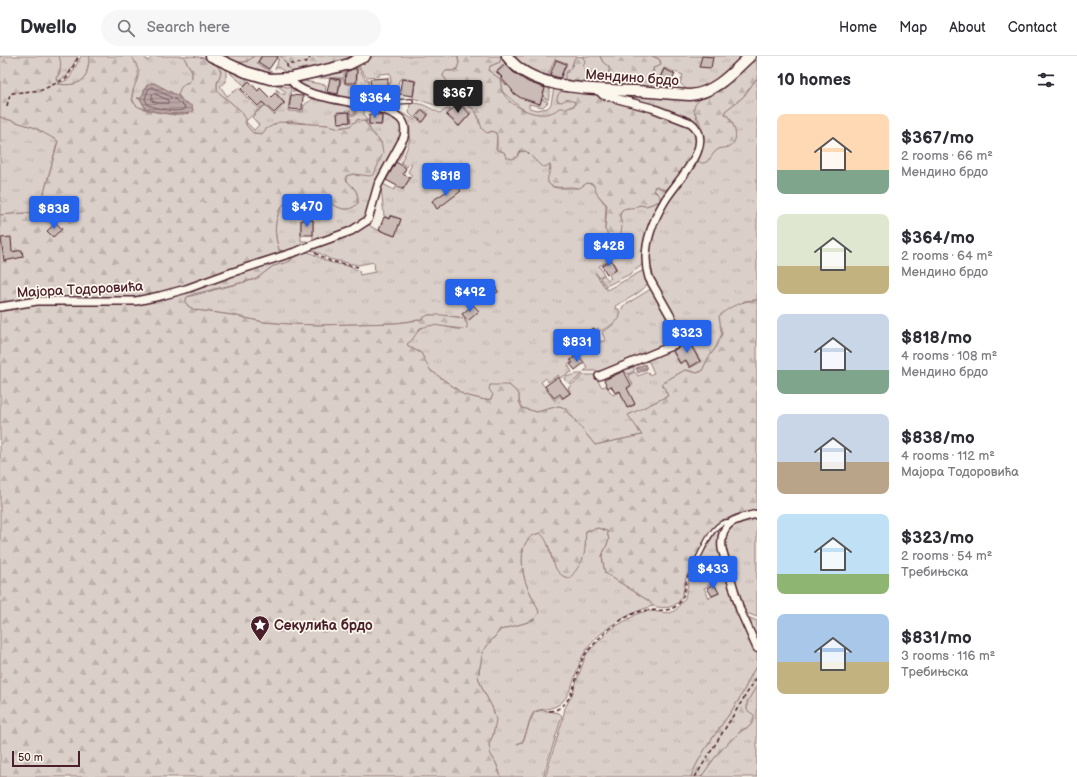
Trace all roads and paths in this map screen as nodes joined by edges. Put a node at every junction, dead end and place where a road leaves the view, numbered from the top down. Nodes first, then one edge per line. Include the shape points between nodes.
1 (79, 56) edge
2 (211, 56) edge
3 (310, 56) edge
4 (365, 56) edge
5 (507, 56) edge
6 (750, 56) edge
7 (292, 78) junction
8 (598, 90) junction
9 (411, 101) dead end
10 (363, 105) junction
11 (7, 106) dead end
12 (304, 248) junction
13 (358, 267) dead end
14 (0, 307) edge
15 (599, 376) dead end
16 (757, 514) edge
17 (731, 522) junction
18 (697, 560) joint
19 (757, 648) edge
20 (757, 677) edge
21 (549, 711) dead end
22 (695, 777) edge

1 - 11 path via 67,78 42,90 10,94
2 - 7 street via 258,76 270,79
3 - 7 path via 309,61 286,65
4 - 7 street via 349,64
5 - 8 street, Мендино брдо via 525,73 537,79
6 - 8 street, Мендино брдо via 718,85 700,94 690,96
7 - 10 street via 296,86 309,92
8 - 15 street via 603,95 652,108 691,124 696,127 700,140 692,163 662,203 650,234 646,254 649,278 679,331 680,340
9 - 10 lane
10 - 12 street via 388,112 402,120 405,127 404,137 378,185 368,220 351,231
12 - 13 path via 330,261
12 - 14 street, Мајора Тодоровића via 186,289 148,299 37,302
16 - 17 street
17 - 18 lane via 717,526
17 - 19 street via 722,536 722,549 740,610
18 - 21 path via 678,604 670,610 637,613 602,635 583,658 566,702 558,709
20 - 22 path

